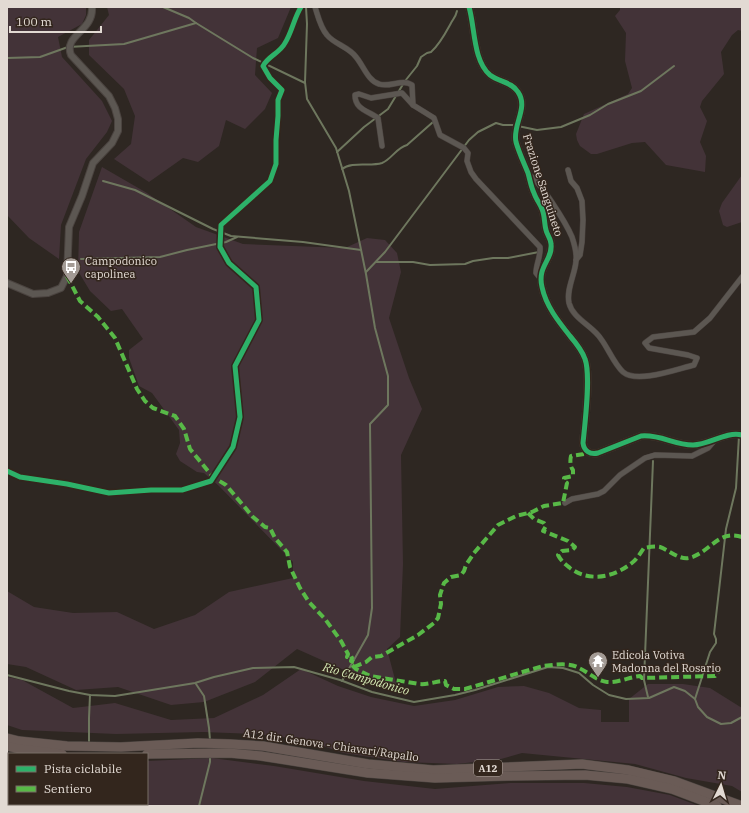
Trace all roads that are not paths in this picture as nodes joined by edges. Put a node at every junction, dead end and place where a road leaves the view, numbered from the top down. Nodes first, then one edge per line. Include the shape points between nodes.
1 (92, 7) edge
2 (301, 7) edge
3 (315, 7) edge
4 (469, 7) edge
5 (413, 105) junction
6 (382, 146) dead end
7 (568, 170) dead end
8 (528, 175) junction
9 (576, 260) junction
10 (742, 277) edge
11 (540, 278) junction
12 (7, 283) edge
13 (742, 435) edge
14 (714, 441) junction
15 (7, 470) edge
16 (565, 503) dead end
17 (7, 738) edge
18 (19, 745) junction
19 (7, 746) edge
20 (229, 748) junction
21 (171, 749) junction
22 (57, 753) edge
23 (148, 754) edge
24 (717, 806) edge
25 (742, 806) edge

1 - 12 street via 91,19 70,42 69,50 109,96 118,119 118,132 112,143 93,163 69,227 67,276 61,288 48,293 33,294
2 - 15 street via 286,42 280,51 266,60 264,66 270,78 282,90 278,100 276,164 270,181 221,225 220,248 230,263 256,288 259,320 235,366 240,417 233,447 211,481 182,490 109,493 20,477
3 - 5 street via 327,35 355,55 370,78 378,84 387,86 398,83 412,85
4 - 8 street, Frazione Sanguineto via 481,63 492,76 511,85 518,92 521,113 515,132 516,142
5 - 6 street via 402,93 371,98 359,94 354,96 363,111 378,118
5 - 11 street via 434,118 440,135 464,148 468,153 467,161 471,172 476,179 540,247 536,273
7 - 9 street via 571,182 577,188 582,201 582,242 580,255
8 - 9 street via 534,178 563,220 573,238
8 - 11 street, Frazione Sanguineto via 542,210 551,245 550,255 542,268
9 - 10 street via 569,292 572,311 601,338 623,372 635,377 656,375 694,365 697,358 688,354 649,348 644,343 653,337 694,332 710,318
11 - 14 street via 548,306 586,360 587,391 583,443 588,452 598,453 646,435 687,445
13 - 14 street via 733,434
14 - 16 street via 708,448 692,456 655,455 645,458 620,475 604,491
17 - 18 highway, A12 dir. Genova - Chiavari/Rapallo / A12
18 - 19 highway, A12
18 - 21 highway, A12 dir. Genova - Chiavari/Rapallo / A12
18 - 22 highway, A12
20 - 21 highway, A12 dir. Genova - Chiavari/Rapallo / A12
20 - 24 highway, A12 via 261,756 368,773 435,778 585,776 628,779 672,789
20 - 25 highway, A12 dir. Genova - Chiavari/Rapallo / A12 via 263,746 368,764 433,770 582,764 628,770 674,781
21 - 23 highway, A12

